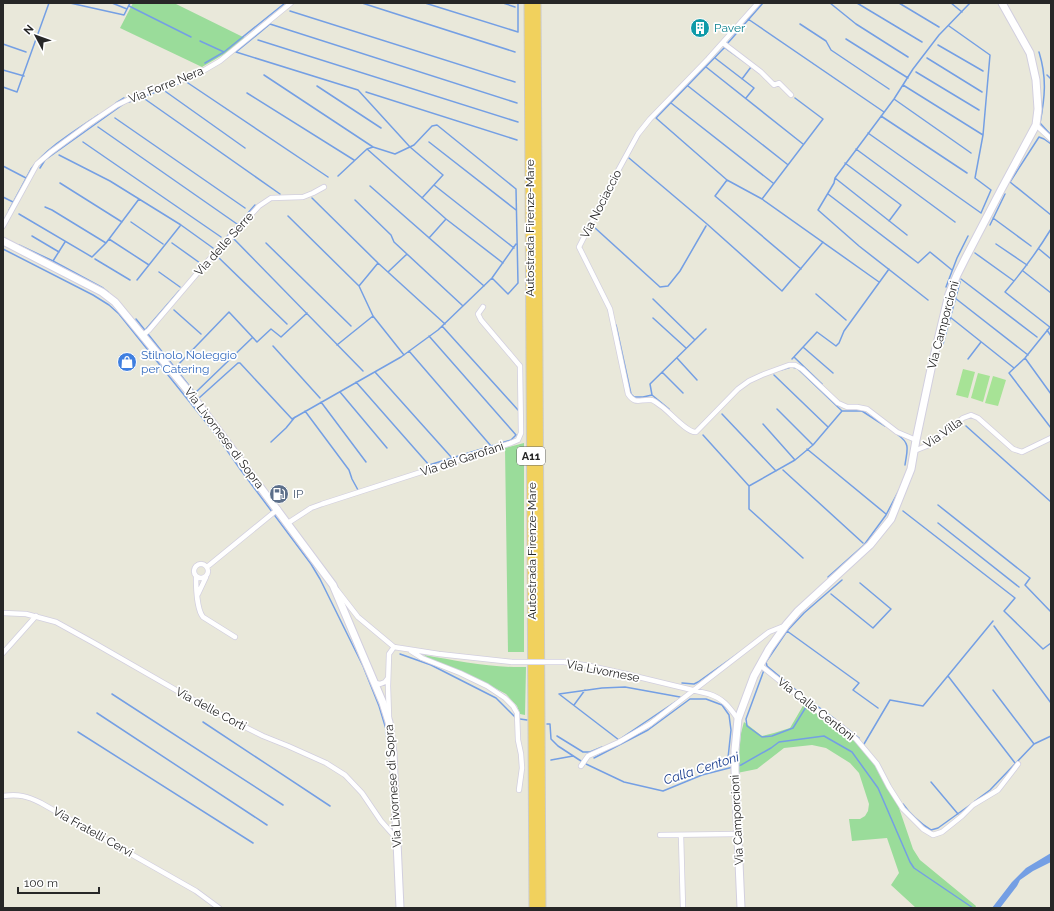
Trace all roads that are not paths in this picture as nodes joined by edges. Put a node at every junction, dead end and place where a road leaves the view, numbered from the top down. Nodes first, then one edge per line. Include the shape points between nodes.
1 (291, 3) edge
2 (529, 3) edge
3 (536, 3) edge
4 (758, 3) edge
5 (1002, 3) edge
6 (723, 43) junction
7 (791, 95) dead end
8 (1036, 125) junction
9 (1051, 139) edge
10 (324, 187) dead end
11 (3, 226) edge
12 (3, 241) edge
13 (483, 307) dead end
14 (143, 335) junction
15 (1051, 438) edge
16 (916, 440) junction
17 (914, 452) junction
18 (278, 509) junction
19 (288, 523) junction
20 (207, 567) junction
21 (196, 576) junction
22 (206, 577) junction
23 (333, 585) junction
24 (197, 596) junction
25 (3, 613) edge
26 (36, 616) junction
27 (358, 617) junction
28 (350, 625) junction
29 (786, 625) junction
30 (235, 636) dead end
31 (394, 647) junction
32 (410, 650) junction
33 (3, 653) edge
34 (760, 665) junction
35 (388, 678) junction
36 (375, 683) junction
37 (693, 690) junction
38 (738, 719) junction
39 (389, 722) junction
40 (1018, 764) dead end
41 (581, 766) dead end
42 (519, 790) dead end
43 (3, 796) edge
44 (737, 834) junction
45 (660, 835) dead end
46 (681, 835) junction
47 (397, 839) junction
48 (219, 908) edge
49 (400, 908) edge
50 (534, 908) edge
51 (541, 908) edge
52 (683, 908) edge
53 (741, 908) edge

1 - 11 street, Via Forre Nera via 220,61 196,75 140,94 117,105 51,152 37,164
2 - 50 highway, Autostrada Firenze-Mare / A11
3 - 51 highway, Autostrada Firenze-Mare / A11
4 - 6 street, Via Nociaccio
5 - 8 main road, Via Camporcioni via 1030,53 1036,80
6 - 7 street via 774,85 779,83
6 - 16 street, Via Nociaccio via 638,134 579,247 610,309 628,394 636,401 652,400 688,429 696,432 749,380 795,365 838,403 867,410 897,432
8 - 9 street
8 - 16 main road, Via Camporcioni via 965,258 949,294
10 - 14 street, Via delle Serre via 303,197 271,198 259,206
12 - 14 main road, Via Livornese di Sopra via 102,292 115,302
13 - 19 street, Via dei Garofani via 478,314 481,320 520,366 521,433 518,440 322,504
14 - 18 main road, Via Livornese di Sopra
15 - 17 street, Via Villa via 1022,452 1013,448 971,415 963,418 930,445
16 - 17 main road, Via Camporcioni
17 - 29 main road, Via Camporcioni via 911,470 891,518 870,545
18 - 19 main road, Via Livornese di Sopra
18 - 20 street
19 - 23 main road, Via Livornese di Sopra
20 - 21 street via 203,564 198,565 194,570
20 - 22 street
21 - 22 street via 200,579
21 - 24 street
22 - 24 street
23 - 27 street, Via Livornese
23 - 28 main road, Via Livornese di Sopra
24 - 30 street via 203,617
25 - 26 street, Via delle Corti
26 - 33 street
26 - 47 street, Via delle Corti via 56,622 209,709 326,763 344,775 362,793
27 - 28 street via 352,620
27 - 31 street, Via Livornese
28 - 36 main road, Via Livornese di Sopra
29 - 34 main road, Via Camporcioni
29 - 37 street, Via Camporcioni via 769,632
31 - 32 street, Via Livornese
31 - 35 street via 389,654
32 - 37 street, Via Livornese, bridge via 512,662 564,662
32 - 42 street, Via Livornese via 422,658 487,686 513,706 517,713 522,761
34 - 38 main road, Via Camporcioni
34 - 40 street, Via Calla Centoni via 856,739 877,764 903,809 923,829 933,835 942,832 972,805 998,790
35 - 36 street via 380,684
35 - 39 street
36 - 39 main road, Via Livornese di Sopra
37 - 38 street, Via Livornese via 716,696 731,708
37 - 41 street, Via Camporcioni via 635,734 588,756
38 - 44 main road, Via Camporcioni via 734,767
39 - 47 main road, Via Livornese di Sopra
43 - 48 street, Via Fratelli Cervi via 26,796 41,803 196,891
44 - 46 street
44 - 53 main road, Via Camporcioni
45 - 46 street
46 - 52 street
47 - 49 main road, Via Livornese di Sopra

